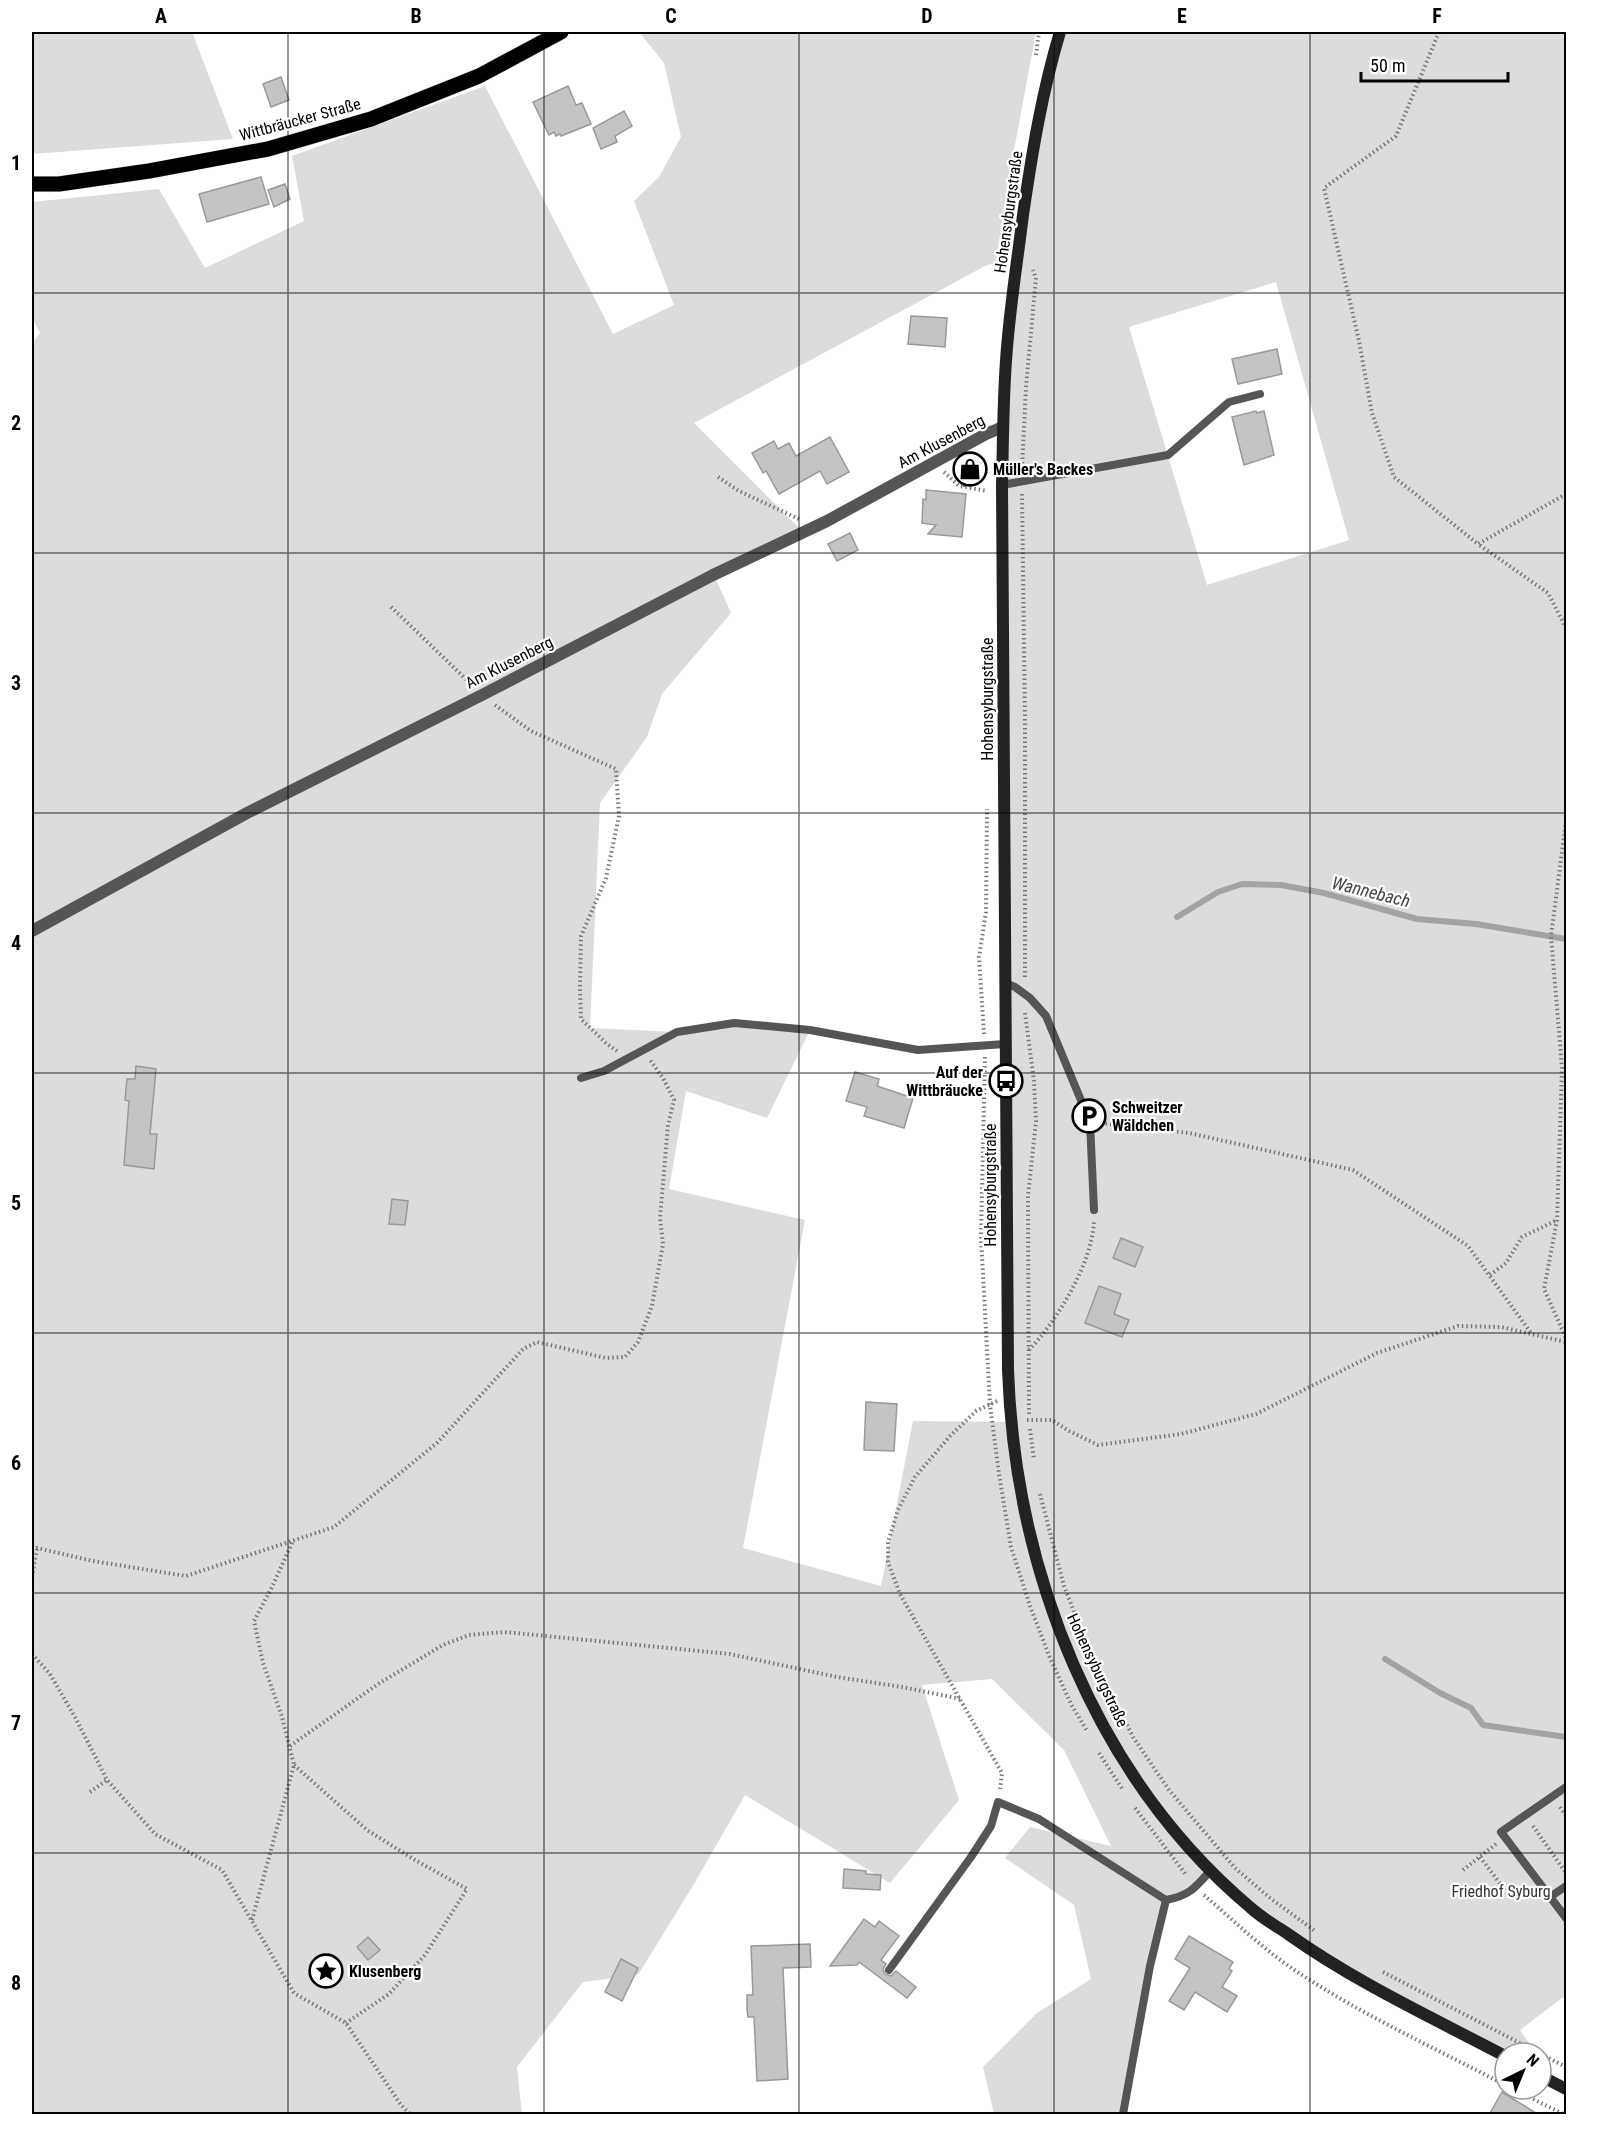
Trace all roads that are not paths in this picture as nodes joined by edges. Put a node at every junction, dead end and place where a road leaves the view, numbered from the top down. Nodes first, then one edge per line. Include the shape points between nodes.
1 (561, 32) edge
2 (1060, 32) edge
3 (32, 184) edge
4 (1260, 394) dead end
5 (1004, 427) junction
6 (1002, 489) junction
7 (32, 931) edge
8 (1005, 983) junction
9 (1005, 1044) junction
10 (581, 1078) dead end
11 (1094, 1210) road end
12 (1566, 1787) edge
13 (1210, 1871) junction
14 (1566, 1886) edge
15 (1550, 1896) junction
16 (1166, 1900) junction
17 (1566, 1918) edge
18 (889, 1970) dead end
19 (1493, 2050) edge
20 (1123, 2115) edge

1 - 3 main road, Wittbräucker Straße via 479,76 371,119 268,149 149,171
2 - 5 main road, Hohensyburgstraße via 1038,120 1025,200 1006,361
4 - 6 lane via 1229,402 1168,455 1022,481
5 - 6 main road, Hohensyburgstraße
5 - 7 street, Am Klusenberg via 247,813
6 - 8 main road, Hohensyburgstraße
8 - 9 main road, Hohensyburgstraße
8 - 11 lane via 1025,994 1046,1016 1090,1122
9 - 10 lane via 918,1050 810,1030 734,1023 677,1032 604,1071
9 - 13 main road, Hohensyburgstraße via 1008,1370 1013,1449 1022,1502 1059,1632 1093,1703 1132,1772 1169,1824
12 - 15 lane via 1501,1832
13 - 16 lane via 1182,1898
13 - 19 main road, Hohensyburgstraße via 1253,1910 1367,1986
14 - 15 lane
15 - 17 lane
16 - 18 lane via 1039,1819 998,1802 991,1826 971,1857
16 - 20 lane

